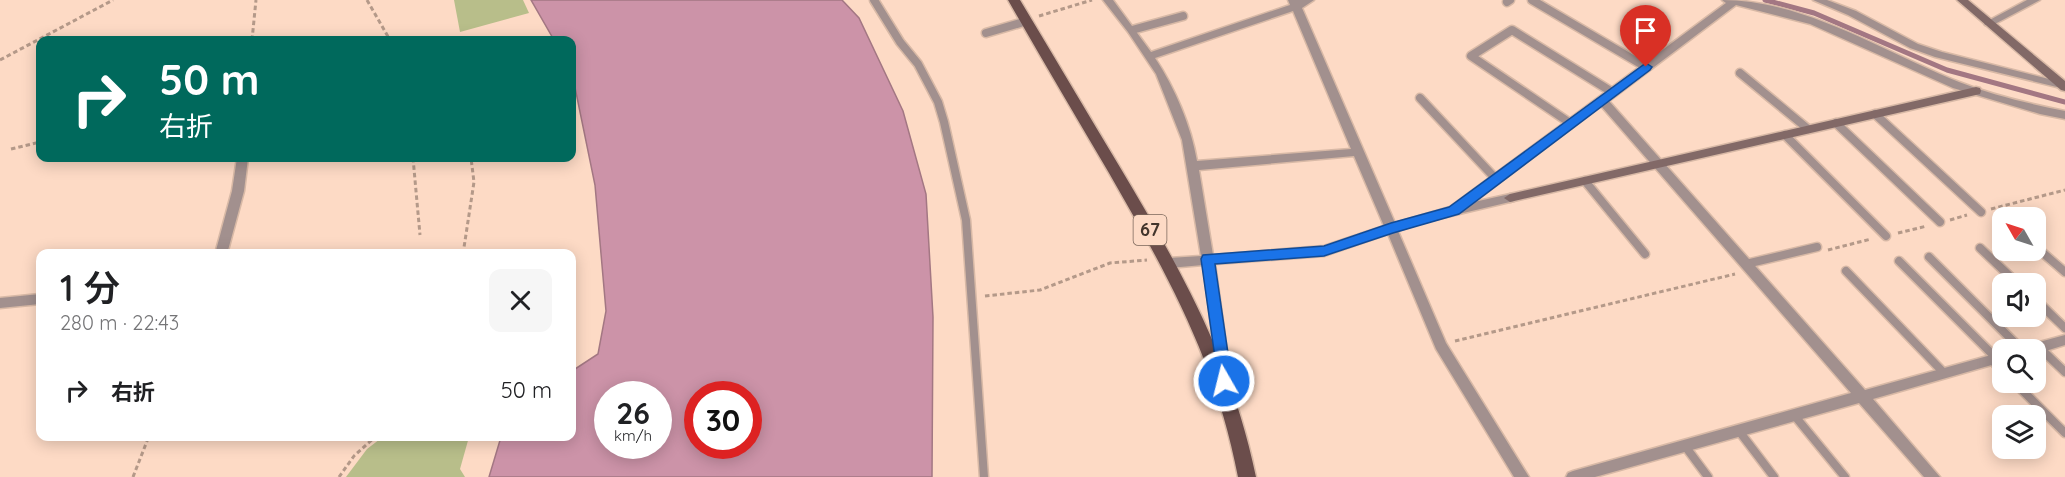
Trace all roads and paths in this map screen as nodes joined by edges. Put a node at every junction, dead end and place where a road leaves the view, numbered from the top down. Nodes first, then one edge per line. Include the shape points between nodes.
1 (113, 0) edge
2 (256, 0) edge
3 (367, 0) edge
4 (874, 0) edge
5 (1014, 0) edge
6 (1092, 0) edge
7 (1108, 0) edge
8 (1309, 0) edge
9 (1532, 0) edge
10 (1818, 0) edge
11 (1962, 0) edge
12 (2035, 0) edge
13 (1731, 1) edge
14 (1763, 3) edge
15 (1294, 4) edge
16 (1183, 16) dead end
17 (1026, 21) junction
18 (1989, 23) junction
19 (1132, 30) junction
20 (986, 33) dead end
21 (45, 36) edge
22 (252, 36) edge
23 (388, 36) edge
24 (36, 41) edge
25 (1149, 56) junction
26 (0, 60) edge
27 (1646, 67) junction
28 (1740, 73) dead end
29 (2065, 87) edge
30 (1976, 91) junction
31 (1607, 96) junction
32 (1420, 98) dead end
33 (1875, 114) junction
34 (2065, 115) edge
35 (1570, 123) junction
36 (1836, 123) junction
37 (1808, 129) junction
38 (1785, 135) junction
39 (36, 143) edge
40 (11, 149) dead end
41 (1358, 152) junction
42 (242, 162) edge
43 (413, 162) edge
44 (472, 162) edge
45 (1659, 164) junction
46 (1192, 166) junction
47 (1495, 178) junction
48 (1585, 181) junction
49 (1454, 211) junction
50 (1981, 212) dead end
51 (1940, 222) dead end
52 (1391, 228) junction
53 (420, 235) dead end
54 (1886, 236) dead end
55 (1817, 246) dead end
56 (1980, 248) dead end
57 (222, 249) edge
58 (464, 249) edge
59 (1646, 254) dead end
60 (1929, 256) dead end
61 (2046, 256) edge
62 (1208, 259) junction
63 (1168, 261) junction
64 (1899, 261) dead end
65 (1746, 264) junction
66 (1846, 271) dead end
67 (2006, 273) edge
68 (2065, 273) edge
69 (971, 298) junction
70 (36, 299) edge
71 (0, 303) edge
72 (2046, 310) edge
73 (2065, 328) edge
74 (2011, 339) edge
75 (2065, 340) edge
76 (2046, 345) edge
77 (1992, 356) edge
78 (2046, 357) edge
79 (1992, 363) edge
80 (2065, 372) edge
81 (1944, 373) junction
82 (1224, 381) junction
83 (2025, 393) edge
84 (1862, 395) junction
85 (1794, 415) junction
86 (1738, 431) junction
87 (2065, 433) edge
88 (147, 441) edge
89 (370, 441) edge
90 (1685, 446) junction
91 (133, 477) edge
92 (339, 477) edge
93 (984, 477) edge
94 (1246, 477) edge
95 (1522, 477) edge
96 (1573, 477) edge
97 (1708, 477) edge
98 (1774, 477) edge
99 (1845, 477) edge
100 (1933, 477) edge

1 - 21 path
2 - 22 path
3 - 23 path
4 - 69 lane via 918,64 941,112 966,220
5 - 17 main road, 67
6 - 17 path
7 - 19 street
8 - 15 street
9 - 27 lane
10 - 29 street via 1852,12 1914,46 1939,55
11 - 18 street
12 - 18 street
13 - 14 street
13 - 27 street
14 - 30 street
15 - 25 street
15 - 41 street
16 - 19 lane
17 - 20 lane
17 - 63 main road, 67
18 - 29 street
19 - 25 street
24 - 26 path
25 - 46 street via 1161,74 1188,140
27 - 31 street
28 - 37 lane
30 - 33 street
30 - 34 street
31 - 35 street
31 - 35 lane via 1512,30 1471,56
31 - 45 street
32 - 47 lane
33 - 36 street
33 - 50 lane
35 - 47 street
36 - 37 street
36 - 51 lane
37 - 38 street
38 - 45 street
38 - 54 lane
39 - 40 path
41 - 46 street
41 - 52 street
42 - 57 street
43 - 53 path
44 - 58 path via 474,182
45 - 48 street
45 - 65 street
46 - 62 street
47 - 49 street
48 - 49 street
48 - 59 lane
49 - 52 street
52 - 62 street via 1324,251
52 - 95 street via 1441,345
55 - 65 lane
56 - 67 lane
60 - 74 lane
61 - 68 lane
62 - 63 street
62 - 82 street
63 - 69 path via 1110,263 1040,290
63 - 82 main road, 67
64 - 77 lane
65 - 84 street
66 - 81 lane
69 - 93 lane
70 - 71 street
72 - 73 lane
75 - 76 street
78 - 80 lane
79 - 81 street
81 - 84 street
82 - 94 main road, 67
83 - 87 lane
84 - 85 street
84 - 100 street
85 - 86 street
85 - 99 lane
86 - 90 street
86 - 98 lane
88 - 91 path
89 - 92 path
90 - 96 street
90 - 97 lane

